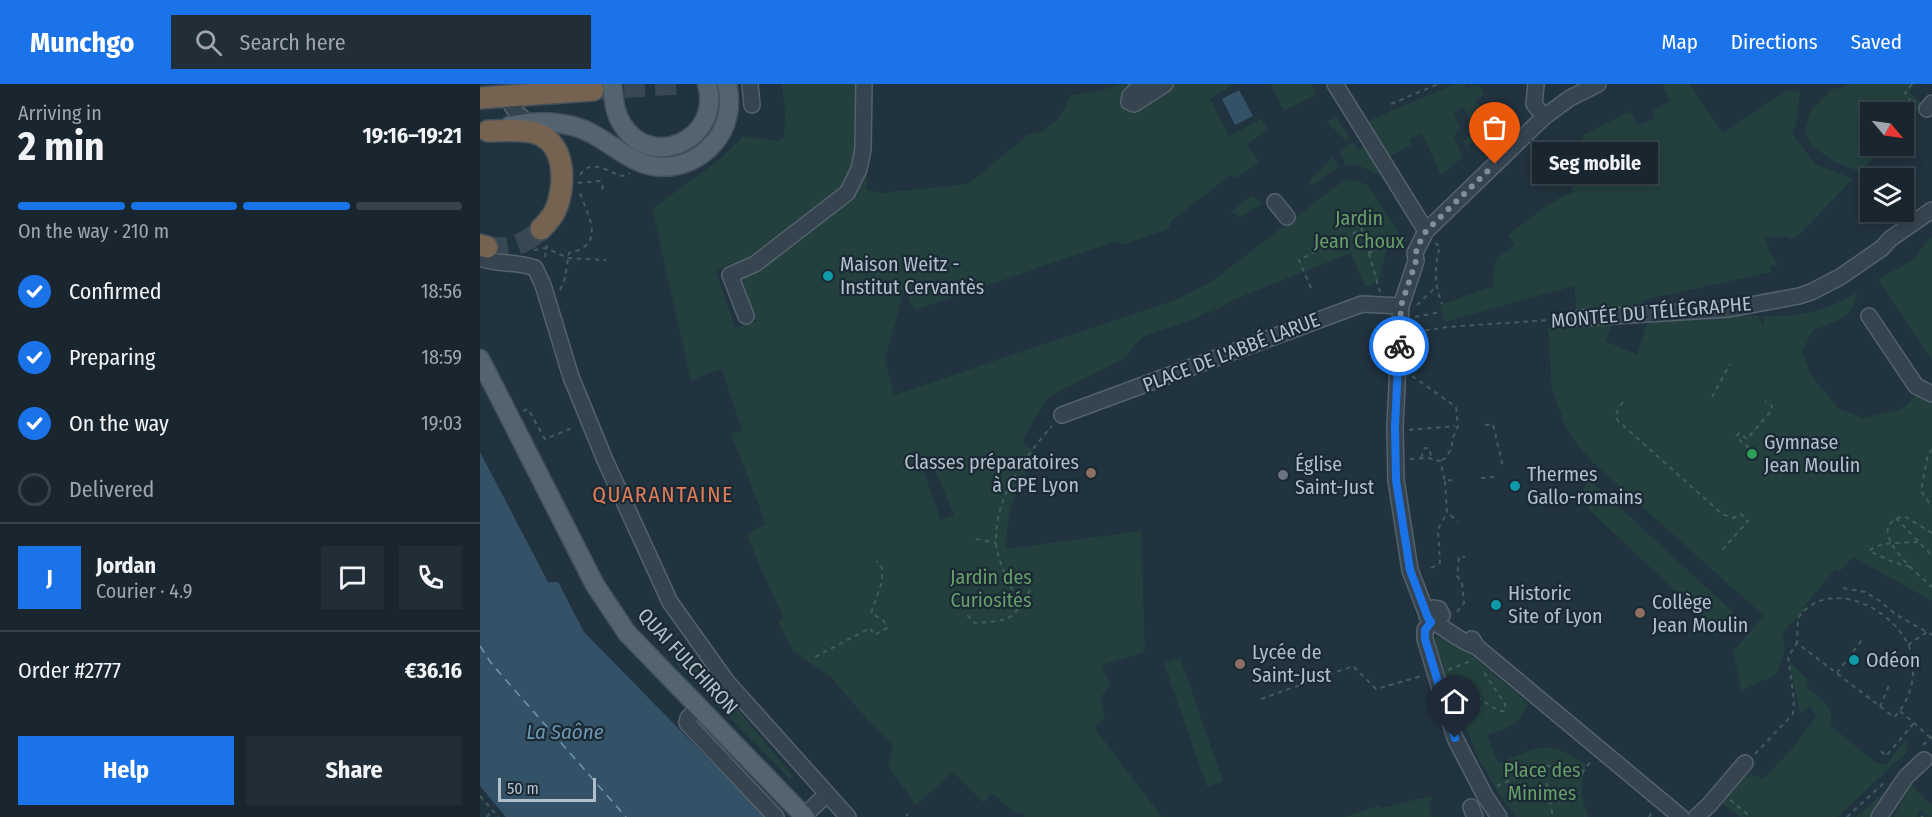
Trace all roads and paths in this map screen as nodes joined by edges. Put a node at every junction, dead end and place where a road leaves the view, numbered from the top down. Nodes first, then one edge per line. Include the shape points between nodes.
1 (707, 84) edge
2 (728, 84) edge
3 (750, 84) edge
4 (864, 84) edge
5 (1142, 84) edge
6 (1165, 84) edge
7 (1335, 84) edge
8 (1438, 84) edge
9 (1536, 84) edge
10 (1598, 84) edge
11 (1912, 84) edge
12 (593, 88) edge
13 (480, 98) edge
14 (1391, 104) dead end
15 (752, 105) dead end
16 (512, 106) junction
17 (1929, 106) edge
18 (1544, 117) junction
19 (528, 123) junction
20 (483, 126) edge
21 (632, 171) dead end
22 (578, 183) junction
23 (601, 193) dead end
24 (1275, 202) dead end
25 (1932, 210) edge
26 (1287, 217) dead end
27 (541, 229) tunnel mouth
28 (1430, 237) junction
29 (1406, 241) dead end
30 (482, 250) edge
31 (534, 250) dead end
32 (1368, 253) junction
33 (568, 258) junction
34 (606, 260) dead end
35 (1436, 287) junction
36 (1311, 288) dead end
37 (1386, 291) dead end
38 (1442, 304) dead end
39 (1417, 305) dead end
40 (550, 310) junction
41 (1407, 311) junction
42 (1441, 312) dead end
43 (746, 316) dead end
44 (1869, 316) dead end
45 (1580, 318) joint
46 (1416, 332) dead end
47 (480, 359) edge
48 (1730, 364) dead end
49 (1412, 372) dead end
50 (1932, 394) edge
51 (1712, 397) dead end
52 (1765, 401) dead end
53 (1623, 402) dead end
54 (531, 413) dead end
55 (1062, 415) joint
56 (589, 422) junction
57 (1485, 425) dead end
58 (1455, 426) dead end
59 (1409, 430) dead end
60 (1749, 448) dead end
61 (1932, 449) edge
62 (1421, 458) junction
63 (1410, 459) dead end
64 (1432, 459) junction
65 (1440, 460) junction
66 (1503, 467) dead end
67 (1494, 477) dead end
68 (1481, 478) dead end
69 (1452, 480) dead end
70 (1444, 481) junction
71 (1932, 507) edge
72 (1447, 513) junction
73 (1896, 518) junction
74 (1458, 521) dead end
75 (1932, 533) edge
76 (976, 539) dead end
77 (1919, 542) junction
78 (996, 543) junction
79 (1891, 544) junction
80 (1722, 550) dead end
81 (1932, 556) edge
82 (1465, 557) dead end
83 (876, 561) dead end
84 (1910, 567) junction
85 (1431, 568) dead end
86 (1932, 587) edge
87 (1843, 588) dead end
88 (1030, 590) dead end
89 (1019, 604) junction
90 (1888, 608) junction
91 (1457, 612) dead end
92 (967, 615) dead end
93 (1882, 615) junction
94 (1434, 616) junction
95 (1927, 632) junction
96 (1932, 635) edge
97 (1864, 637) dead end
98 (1797, 643) junction
99 (1908, 645) junction
100 (686, 647) dead end
101 (678, 654) dead end
102 (1474, 654) junction
103 (816, 657) dead end
104 (1485, 666) dead end
105 (1446, 671) dead end
106 (1836, 673) junction
107 (1426, 674) dead end
108 (1444, 681) dead end
109 (1890, 683) dead end
110 (1261, 699) dead end
111 (1881, 707) junction
112 (696, 711) junction
113 (1900, 711) junction
114 (1914, 723) junction
115 (1932, 737) edge
116 (1881, 751) dead end
117 (1595, 756) dead end
118 (1924, 760) dead end
119 (1746, 764) joint
120 (1543, 765) junction
121 (1890, 777) dead end
122 (1497, 786) dead end
123 (1720, 792) junction
124 (827, 795) junction
125 (480, 796) edge
126 (492, 810) junction
127 (804, 816) edge
128 (487, 817) edge
129 (498, 817) edge
130 (776, 817) edge
131 (848, 817) edge
132 (1499, 817) edge
133 (1553, 817) edge
134 (1682, 817) edge
135 (1696, 817) edge
136 (1751, 817) edge
137 (1847, 817) edge
138 (1879, 817) edge

1 - 12 main road via 709,107 702,126 681,143 662,147 642,142 624,128 615,105
2 - 19 main road via 729,108 718,138 701,155 675,166 661,168 639,163 575,127
3 - 15 street
4 - 43 street via 860,169 847,194 755,264 730,275
5 - 6 street via 1129,102 1134,104
7 - 28 street
8 - 14 path
9 - 18 street via 1534,104
10 - 18 street
11 - 17 path via 1905,93 1919,114
12 - 13 highway
12 - 16 highway
16 - 19 street
16 - 20 highway
18 - 28 street
19 - 20 main road
20 - 27 highway via 535,133 554,148 562,169 561,190 554,212
21 - 22 path via 622,176 595,166 582,171
22 - 23 path via 600,181
22 - 33 path via 592,236 583,248 569,253
24 - 26 street
25 - 45 street, MONTÉE DU TÉLÉGRAPHE via 1840,277 1799,296 1729,309
28 - 35 path via 1440,246
28 - 41 street via 1415,253
29 - 32 path via 1399,239
30 - 40 street via 487,261 522,263 535,268
31 - 33 path via 546,248
32 - 36 path via 1362,230 1299,260
32 - 37 path via 1379,292
33 - 34 path
33 - 40 path via 565,278
35 - 38 path
35 - 39 path
40 - 56 street
41 - 42 path via 1418,318
41 - 55 street, PLACE DE L'ABBÉ LARUE via 1362,304
41 - 94 street via 1395,426 1396,480 1410,570
44 - 50 street via 1916,386
45 - 46 path, MONTÉE DU TÉLÉGRAPHE
47 - 112 main road, QUAI FULCHIRON via 595,585 627,633
48 - 51 path
49 - 65 path via 1412,378 1456,407 1458,426 1452,448
52 - 60 path via 1772,410 1747,440 1739,433 1736,437
53 - 80 path via 1617,412 1618,421 1722,514 1733,518 1741,514 1748,521
54 - 56 path via 544,439
55 - 78 path via 1031,450 1012,480 1002,507
56 - 124 street via 670,602 727,682
57 - 66 path via 1493,424
58 - 59 path
61 - 71 path via 1921,491
62 - 63 path
62 - 64 path
62 - 64 path via 1425,448 1429,448
64 - 65 path
65 - 70 path
67 - 68 path
69 - 70 path
70 - 72 path
72 - 74 path
72 - 85 path via 1438,529 1440,563
73 - 75 path via 1904,516
73 - 77 path
73 - 79 path via 1889,524
76 - 78 path
77 - 79 path
77 - 81 path
78 - 89 path
79 - 84 path
79 - 84 path via 1869,551
82 - 91 path via 1458,561 1457,576 1462,582 1464,603
83 - 103 path via 882,568 882,582 871,613 884,621 887,628 874,635 870,628
84 - 86 path
87 - 90 path via 1865,592
88 - 89 path
89 - 92 path via 1011,617 996,621 975,623
90 - 93 path
90 - 95 path
93 - 98 path via 1850,599 1822,600 1798,618
93 - 99 path
94 - 102 street via 1469,645
94 - 132 street via 1425,630 1425,639 1437,686 1463,757
95 - 96 path
95 - 99 path
97 - 106 path
98 - 106 path
98 - 119 path via 1788,657 1793,714
99 - 113 path via 1913,664 1911,690
100 - 101 path
102 - 105 path
102 - 134 street
104 - 108 path via 1482,670 1505,704 1505,711
106 - 111 path
107 - 110 path via 1376,689 1353,666
109 - 111 path
111 - 113 path via 1894,717
112 - 127 main road, QUAI FULCHIRON
112 - 130 street via 687,723
113 - 114 path
114 - 115 path
114 - 116 path via 1886,756
117 - 120 path via 1582,773
118 - 138 street via 1906,777
119 - 123 street
120 - 122 path
120 - 133 path
121 - 137 path
123 - 135 street
123 - 136 path
124 - 127 street
124 - 131 street
125 - 126 path
126 - 128 path
126 - 129 path

